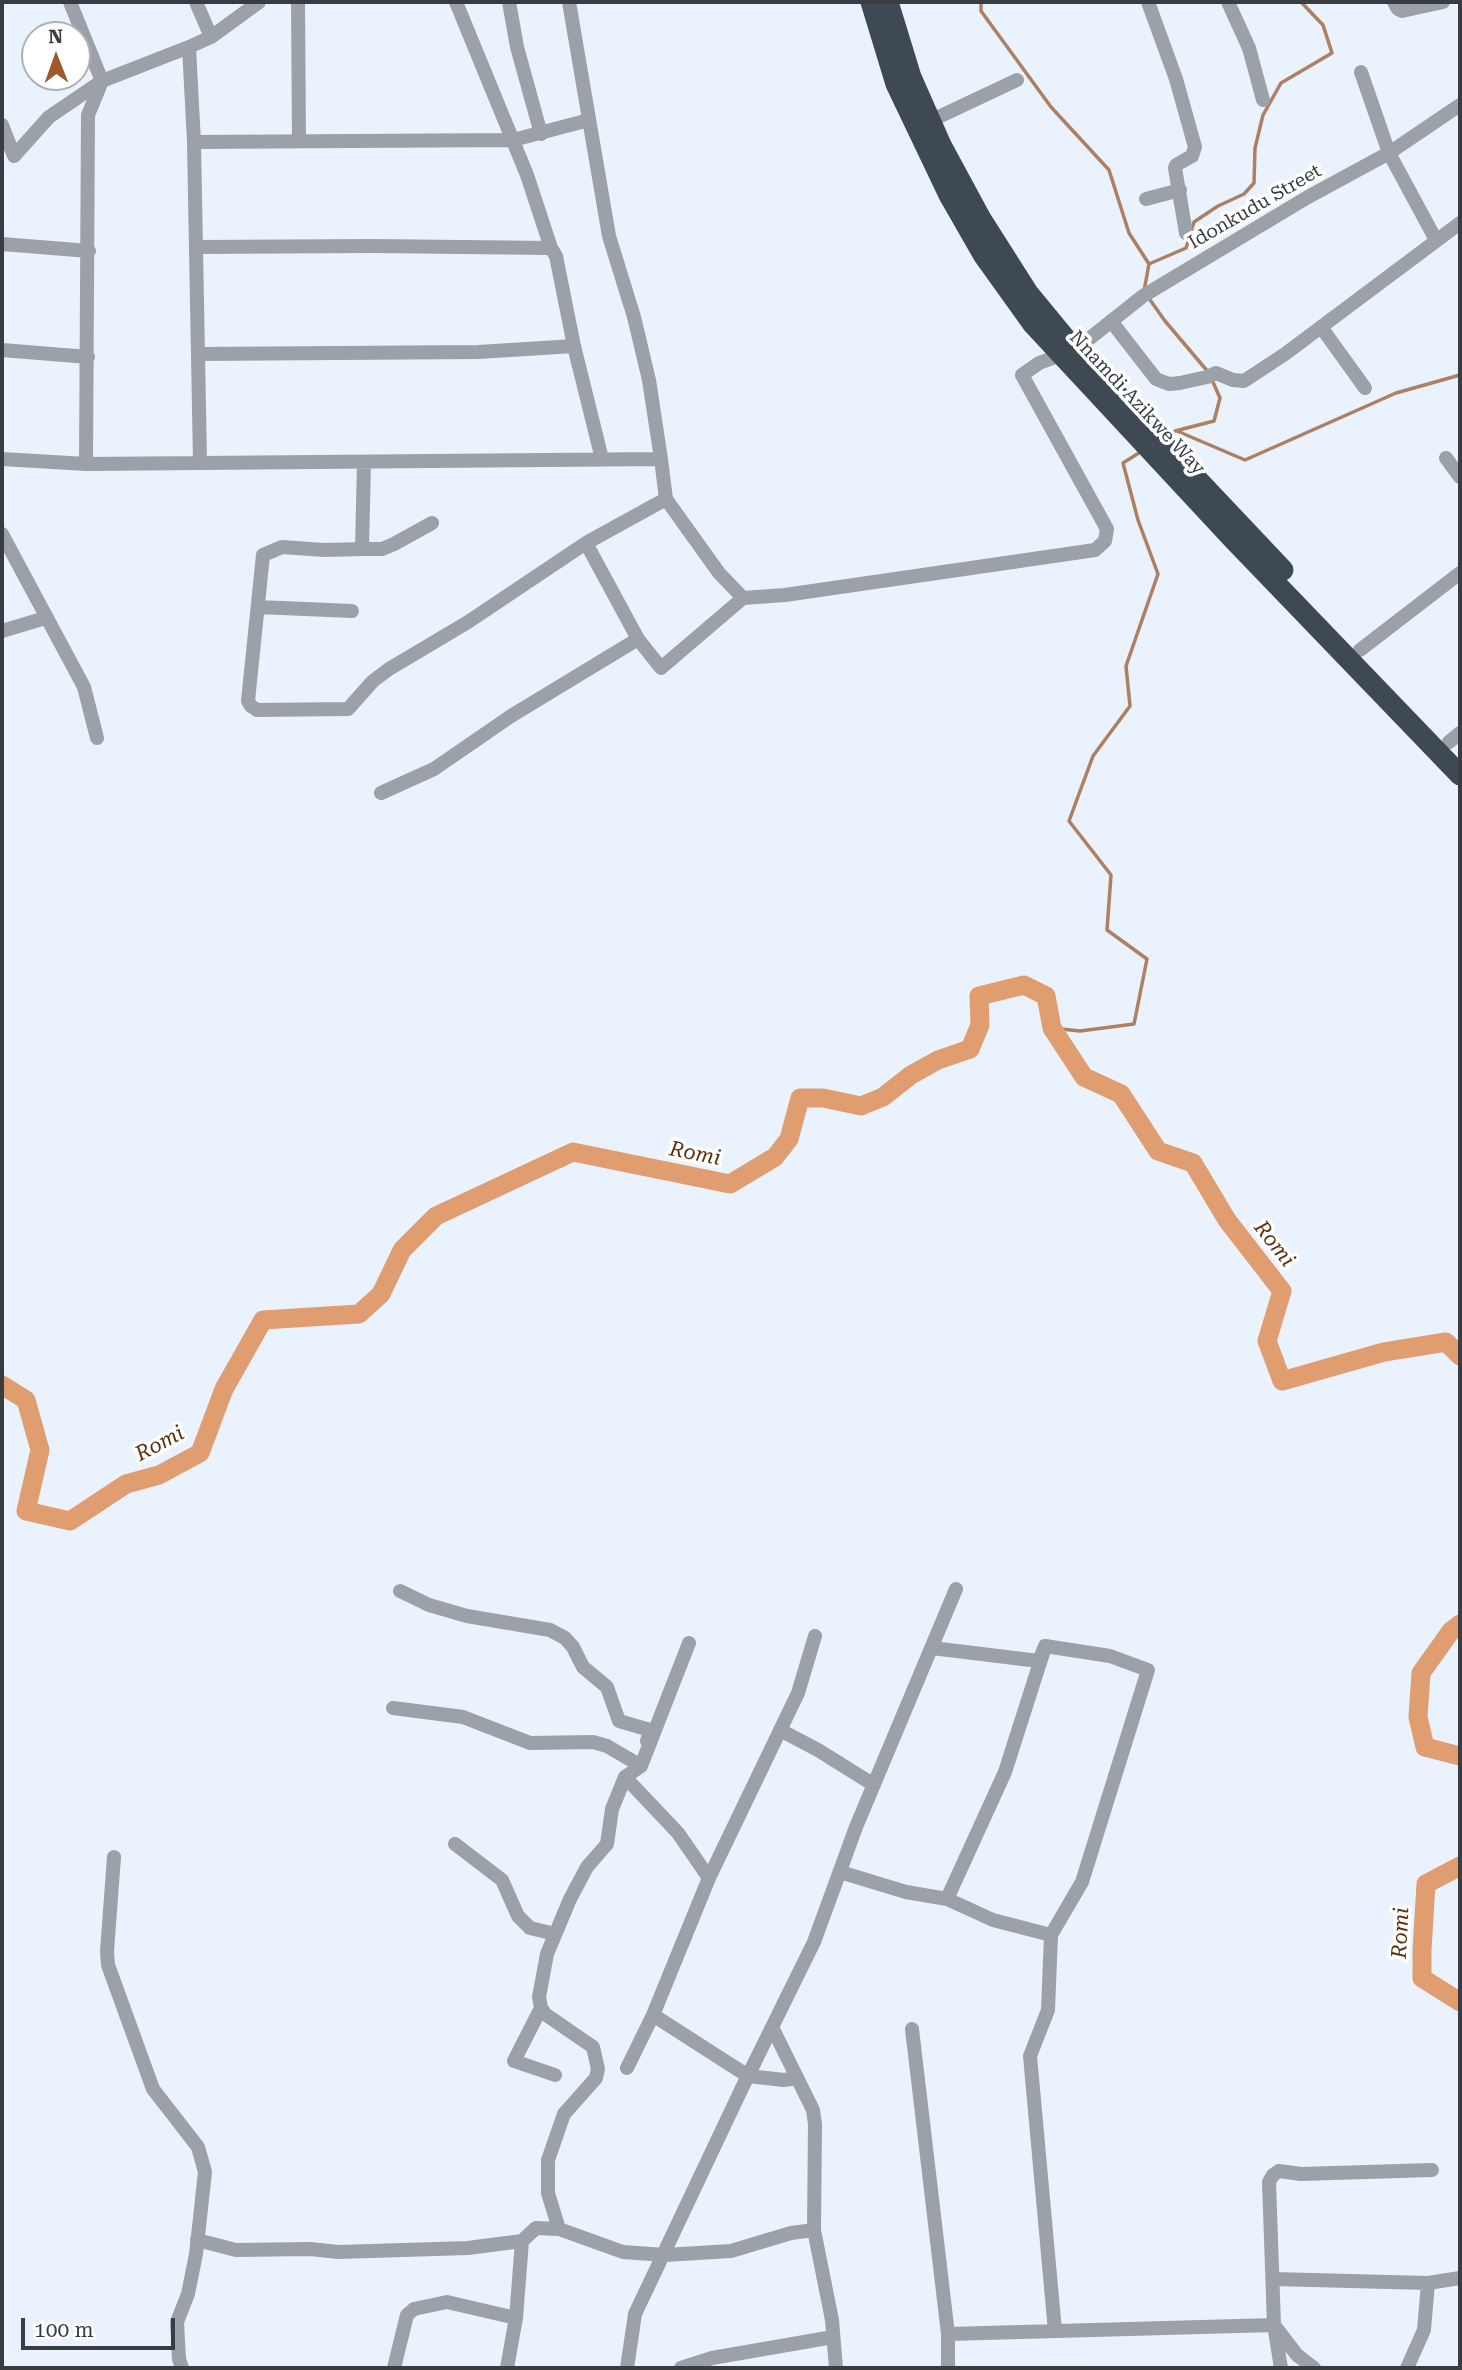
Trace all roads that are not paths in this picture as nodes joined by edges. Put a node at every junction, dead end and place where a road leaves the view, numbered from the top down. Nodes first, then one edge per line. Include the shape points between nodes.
1 (70, 2) edge
2 (196, 2) edge
3 (260, 2) edge
4 (298, 2) edge
5 (456, 2) edge
6 (509, 2) edge
7 (569, 2) edge
8 (871, 2) edge
9 (888, 2) edge
10 (1149, 2) edge
11 (1228, 2) edge
12 (1394, 2) edge
13 (1443, 2) edge
14 (211, 37) junction
15 (188, 47) junction
16 (1361, 72) dead end
17 (1017, 80) dead end
18 (102, 81) junction
19 (1264, 100) dead end
20 (1460, 105) edge
21 (589, 120) junction
22 (930, 121) junction
23 (2, 125) edge
24 (541, 134) junction
25 (513, 139) junction
26 (299, 141) junction
27 (194, 142) junction
28 (1389, 153) junction
29 (8, 160) edge
30 (1180, 190) junction
31 (1146, 199) dead end
32 (1460, 223) edge
33 (1186, 233) dead end
34 (1436, 240) junction
35 (2, 244) edge
36 (196, 247) junction
37 (551, 248) junction
38 (89, 251) junction
39 (1111, 321) junction
40 (1321, 327) junction
41 (574, 346) junction
42 (2, 350) edge
43 (1068, 353) junction
44 (198, 354) junction
45 (88, 357) junction
46 (1365, 388) dead end
47 (1446, 458) dead end
48 (2, 459) edge
49 (602, 459) junction
50 (661, 459) junction
51 (200, 462) junction
52 (365, 462) junction
53 (86, 464) junction
54 (1460, 477) edge
55 (666, 499) junction
56 (432, 523) dead end
57 (2, 534) edge
58 (586, 543) junction
59 (362, 549) junction
60 (1460, 573) edge
61 (743, 598) junction
62 (258, 607) junction
63 (352, 611) dead end
64 (44, 614) junction
65 (2, 631) edge
66 (638, 639) junction
67 (1360, 650) junction
68 (97, 738) dead end
69 (1456, 743) edge
70 (1460, 775) edge
71 (381, 793) dead end
72 (956, 1589) dead end
73 (400, 1591) dead end
74 (816, 1636) dead end
75 (689, 1643) dead end
76 (1045, 1646) junction
77 (932, 1648) junction
78 (393, 1708) dead end
79 (780, 1730) junction
80 (641, 1766) junction
81 (625, 1777) junction
82 (874, 1785) junction
83 (455, 1844) dead end
84 (114, 1857) dead end
85 (840, 1872) junction
86 (709, 1878) junction
87 (947, 1899) junction
88 (555, 1934) junction
89 (1051, 1935) junction
90 (541, 2008) junction
91 (653, 2015) junction
92 (772, 2027) junction
93 (912, 2029) dead end
94 (627, 2068) dead end
95 (555, 2075) dead end
96 (748, 2076) junction
97 (797, 2078) junction
98 (1432, 2170) dead end
99 (553, 2210) junction
100 (536, 2228) junction
101 (559, 2229) junction
102 (814, 2230) junction
103 (197, 2240) junction
104 (522, 2241) junction
105 (665, 2255) junction
106 (1273, 2278) junction
107 (1460, 2278) edge
108 (1428, 2283) junction
109 (516, 2318) junction
110 (1274, 2325) junction
111 (1055, 2331) junction
112 (948, 2334) junction
113 (833, 2337) junction
114 (182, 2368) edge
115 (394, 2368) edge
116 (507, 2368) edge
117 (627, 2368) edge
118 (681, 2368) edge
119 (836, 2368) edge
120 (948, 2368) edge
121 (1281, 2368) edge
122 (1314, 2368) edge
123 (1406, 2368) edge

1 - 18 street
2 - 14 street
3 - 14 street
4 - 26 street
5 - 25 street
6 - 24 street
7 - 21 street
8 - 43 highway, Nnamdi Azikwe Way via 896,84 949,195 984,256 1032,323
9 - 22 highway, Nnamdi Azikwe Way
10 - 30 street via 1195,147 1192,156 1176,165
11 - 19 street via 1249,48
12 - 13 street via 1402,10
14 - 15 street
15 - 18 street
15 - 27 street
16 - 28 street
17 - 22 street
18 - 29 street via 49,117
18 - 38 street via 88,115
20 - 28 street, Idonkudu Street
21 - 24 street
21 - 50 street via 609,236 649,380
22 - 43 highway, Nnamdi Azikwe Way via 1003,255
23 - 29 street
24 - 25 street
25 - 26 street
25 - 37 street
26 - 27 street
27 - 36 street
28 - 34 street
28 - 39 street, Idonkudu Street via 1147,293
30 - 31 street
30 - 33 street
32 - 34 street
34 - 40 street
35 - 38 street
36 - 37 street
36 - 44 street
37 - 41 street
38 - 45 street
39 - 40 street via 1156,379 1169,384 1219,373 1244,381
39 - 43 street, Idonkudu Street
40 - 46 street
41 - 44 street via 478,352
41 - 49 street
42 - 45 street
43 - 61 street, Idonkudu Street via 1022,375 1107,529 1105,541 1095,550
43 - 67 highway, Nnamdi Azikwe Way
43 - 70 highway, Nnamdi Azikwe Way via 1232,538
44 - 51 street
45 - 53 street
47 - 54 street
48 - 53 street
49 - 50 street
49 - 52 street
50 - 55 street
51 - 52 street
51 - 53 street
52 - 59 street
55 - 58 street
55 - 61 street via 719,573
56 - 59 street via 382,549
57 - 64 street
58 - 62 street via 389,669 348,709 257,710 251,706
58 - 66 street
59 - 62 street via 271,550 263,555
60 - 67 street
61 - 66 street via 661,668
62 - 63 street
64 - 65 street via 42,619
64 - 68 street via 84,687
66 - 71 street via 434,769
67 - 69 highway, Nnamdi Azikwe Way
72 - 77 street
73 - 80 street via 467,1616 550,1630 565,1638 583,1667 607,1687 619,1721 650,1730
74 - 79 street via 798,1693
75 - 80 street
76 - 77 street via 1039,1661
76 - 87 street via 1005,1772
76 - 89 street via 1110,1656 1148,1670 1082,1882
77 - 82 street
78 - 80 street via 463,1717 530,1742 593,1742
79 - 82 street
79 - 86 street
80 - 81 street
81 - 86 street via 678,1833
81 - 88 street via 612,1809 607,1844 587,1867
82 - 85 street
83 - 88 street via 502,1880 518,1916 530,1928
84 - 103 street via 108,1965 153,2089 198,2147 205,2172
85 - 87 street
85 - 92 street via 814,1942
86 - 91 street
87 - 89 street via 993,1920
88 - 90 street via 547,1954
89 - 111 street via 1048,2010 1030,2056
90 - 95 street via 514,2062
90 - 99 street via 593,2047 598,2069 596,2078 564,2114 548,2160
91 - 94 street
91 - 96 street
92 - 96 street
92 - 97 street
93 - 112 street
96 - 97 street
96 - 105 street
97 - 102 street via 815,2123
98 - 106 street via 1273,2175 1269,2182
99 - 100 street
99 - 101 street
100 - 101 street
100 - 104 street
101 - 105 street via 623,2252
102 - 105 street via 731,2250
102 - 113 street
103 - 104 street via 250,2251 338,2252 468,2248
103 - 114 street via 188,2294 177,2322
104 - 109 street
105 - 117 street via 635,2314
106 - 108 street
106 - 110 street
107 - 108 street
108 - 123 street via 1424,2330
109 - 115 street via 447,2302 414,2309 407,2315
109 - 116 street
110 - 111 street
110 - 121 street
110 - 122 street via 1297,2356
111 - 112 street
112 - 120 street
113 - 118 street via 712,2358
113 - 119 street

